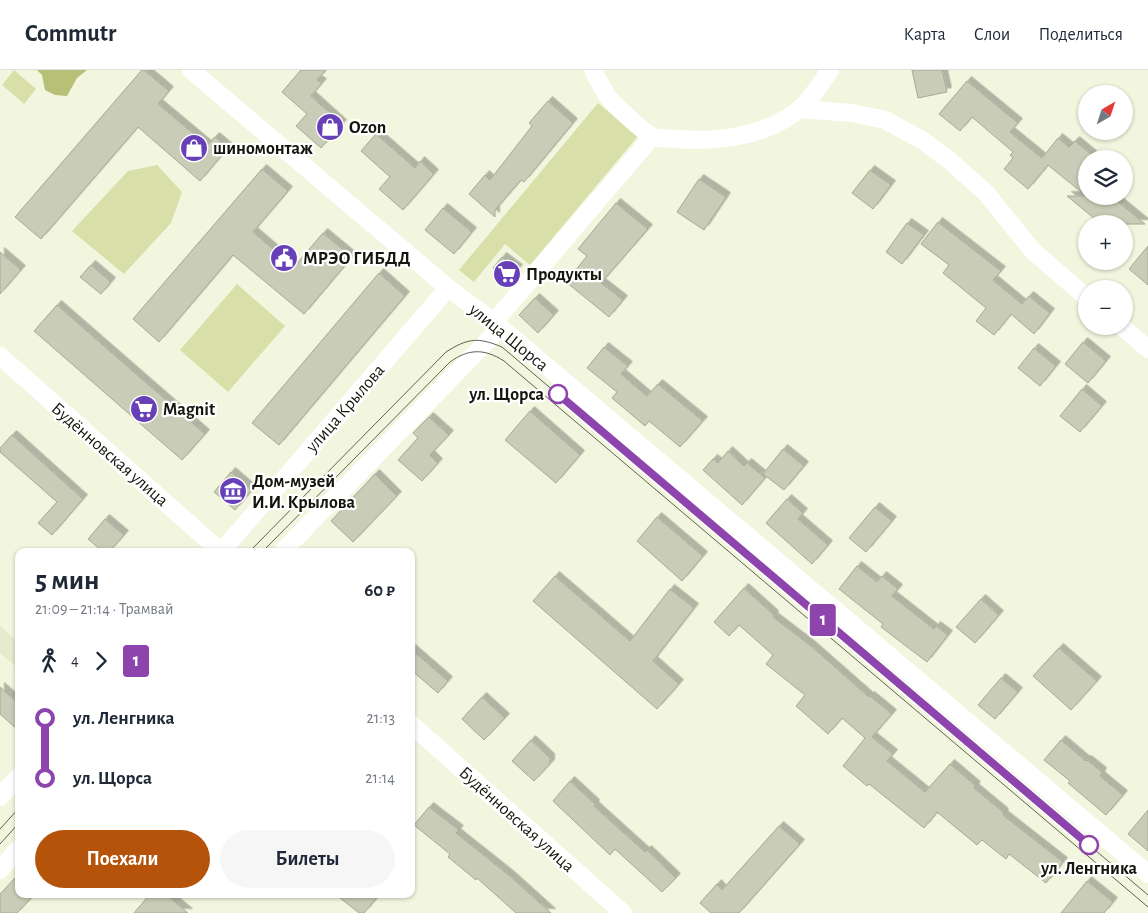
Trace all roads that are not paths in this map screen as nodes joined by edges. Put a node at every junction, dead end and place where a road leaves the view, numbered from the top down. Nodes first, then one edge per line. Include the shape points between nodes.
1 (191, 70) edge
2 (593, 70) edge
3 (830, 70) edge
4 (799, 110) junction
5 (652, 137) junction
6 (448, 288) junction
7 (1078, 290) edge
8 (497, 325) junction
9 (1132, 335) edge
10 (1148, 349) edge
11 (0, 356) edge
12 (218, 548) edge
13 (224, 548) edge
14 (286, 548) edge
15 (415, 728) edge
16 (15, 780) edge
17 (0, 797) edge
18 (15, 853) edge
19 (0, 870) edge
20 (1148, 874) edge
21 (622, 913) edge

1 - 6 street, улица Щорса
2 - 5 street via 610,99
3 - 4 street
4 - 5 street via 775,124 736,137 684,140
4 - 7 street via 852,113 885,120 922,140 986,194 1033,251
5 - 8 street
6 - 8 street, улица Щорса
6 - 13 street, улица Крылова
8 - 14 street
8 - 20 street, улица Щорса
9 - 10 street
11 - 12 street, Будённовская улица
15 - 21 street, Будённовская улица
16 - 17 street
18 - 19 street

